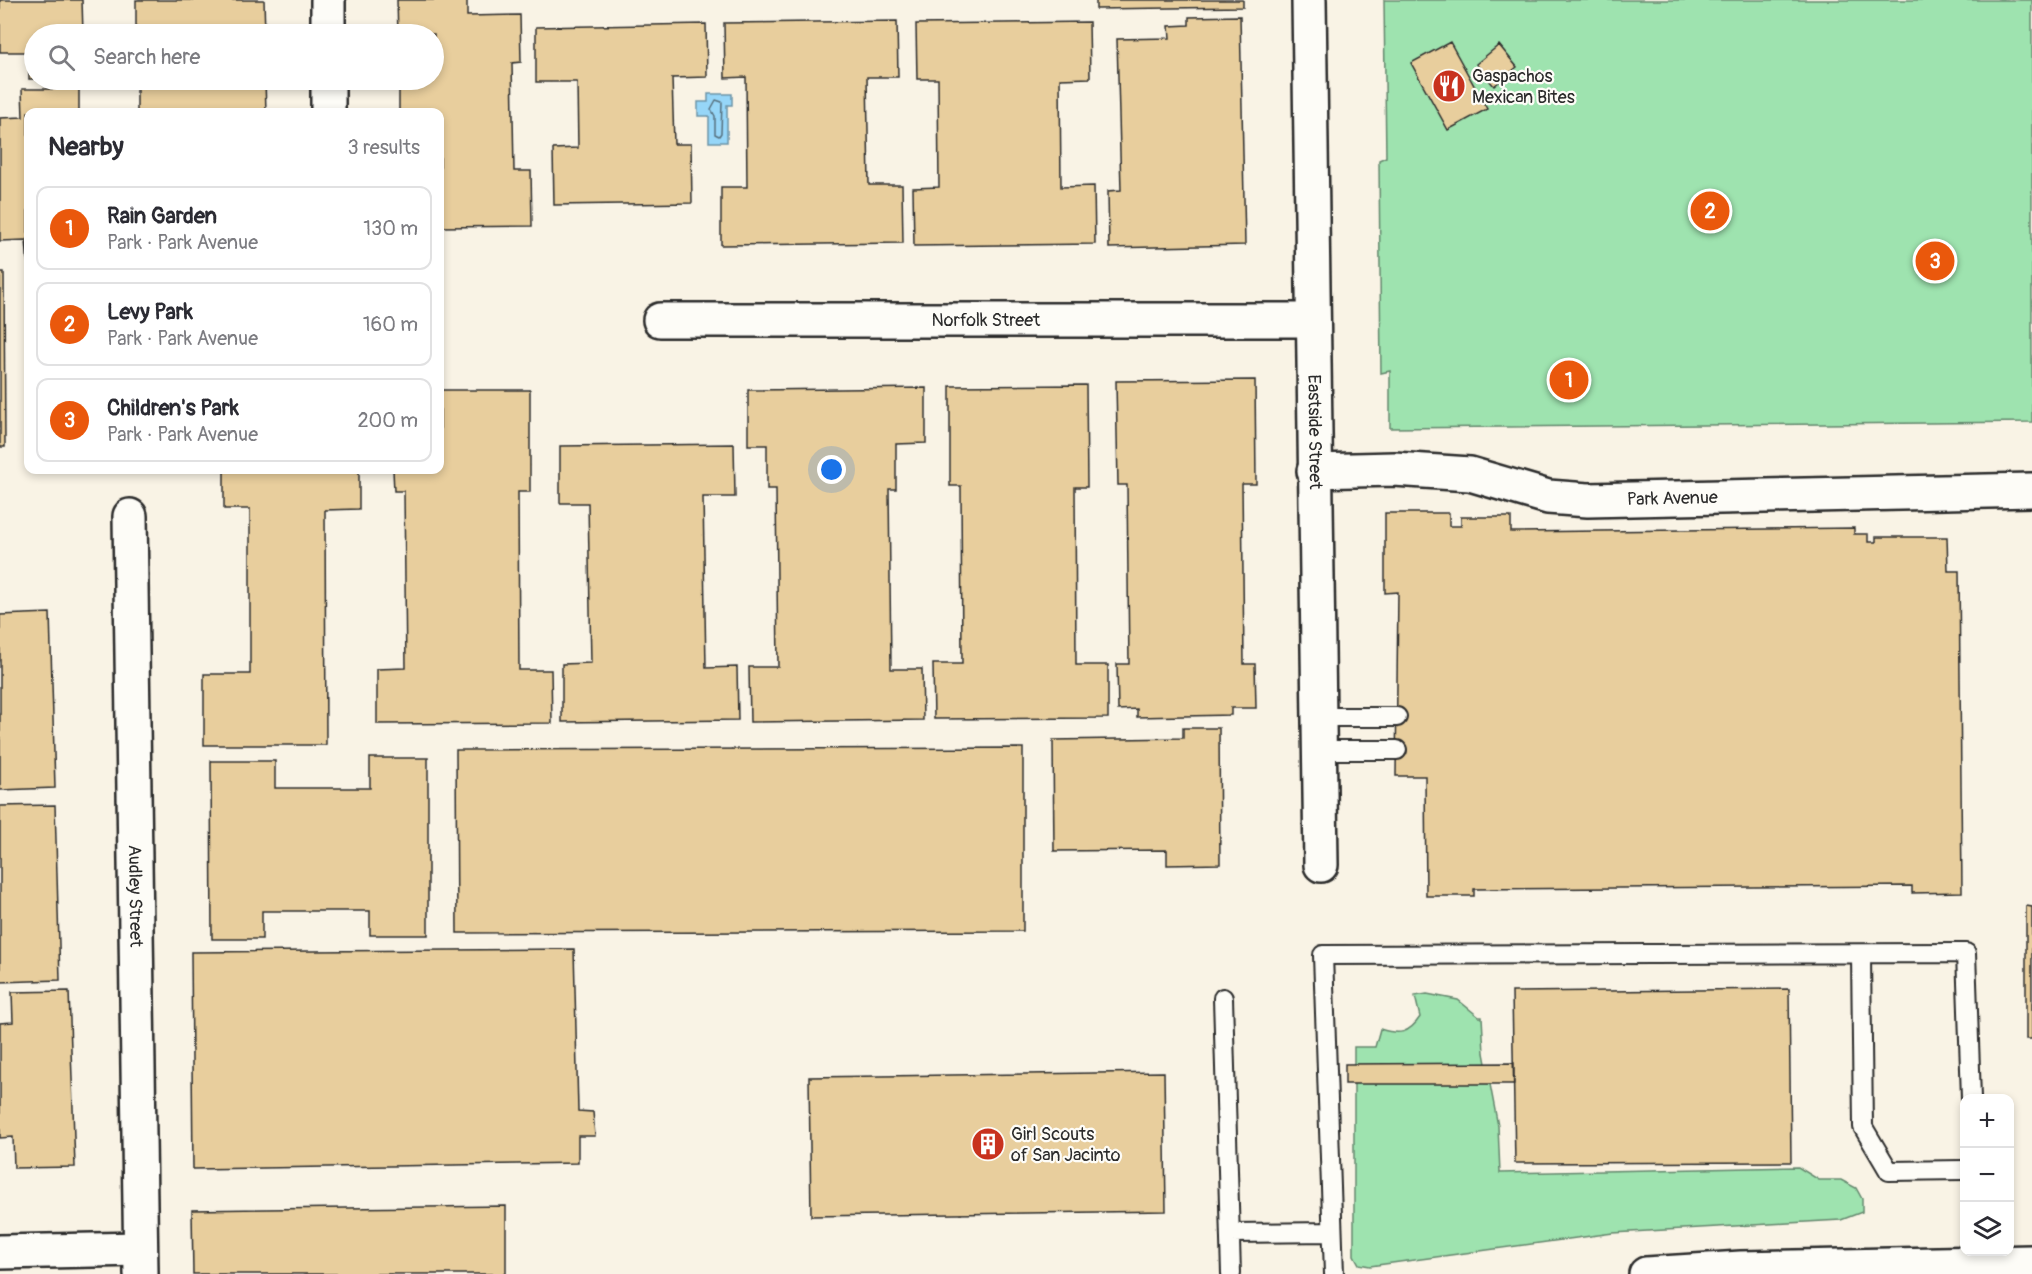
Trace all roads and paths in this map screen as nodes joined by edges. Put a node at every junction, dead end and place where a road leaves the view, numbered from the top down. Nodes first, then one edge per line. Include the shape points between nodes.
1 (328, 0) edge
2 (1309, 0) edge
3 (328, 24) edge
4 (328, 90) edge
5 (328, 108) edge
6 (660, 320) dead end
7 (1312, 320) junction
8 (1314, 471) junction
9 (2032, 490) edge
10 (130, 516) dead end
11 (1318, 717) junction
12 (1397, 717) dead end
13 (1319, 750) junction
14 (1397, 750) dead end
15 (1321, 865) dead end
16 (1861, 955) junction
17 (1223, 998) dead end
18 (1971, 1094) edge
19 (1960, 1170) edge
20 (1332, 1232) junction
21 (1230, 1233) junction
22 (0, 1252) edge
23 (141, 1261) edge
24 (2032, 1262) edge
25 (1231, 1274) edge
26 (1334, 1274) edge
27 (1646, 1274) edge

1 - 3 street
2 - 7 street, Eastside Street
4 - 5 street
6 - 7 street, Norfolk Street
7 - 8 street, Eastside Street
8 - 9 street, Park Avenue via 1394,469 1461,473 1548,497 1588,500
8 - 11 street, Eastside Street
10 - 23 street, Audley Street
11 - 12 lane
11 - 13 street, Eastside Street
13 - 14 lane
13 - 15 street, Eastside Street
16 - 18 lane via 1966,953
16 - 19 lane via 1863,1127 1889,1171
16 - 20 lane via 1323,955
17 - 21 lane
20 - 21 lane
20 - 26 lane
21 - 25 lane
22 - 23 street
24 - 27 street via 1741,1268

